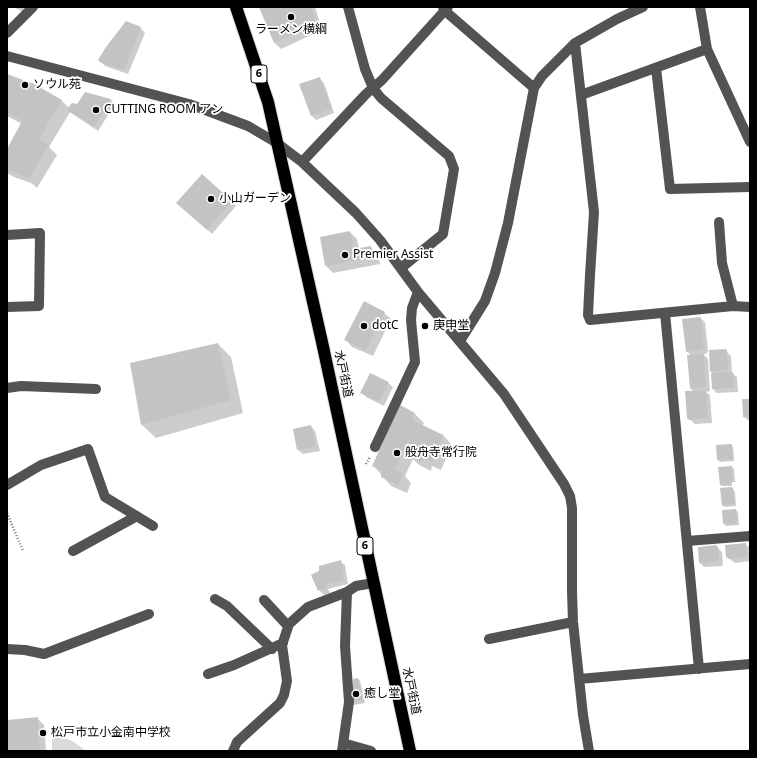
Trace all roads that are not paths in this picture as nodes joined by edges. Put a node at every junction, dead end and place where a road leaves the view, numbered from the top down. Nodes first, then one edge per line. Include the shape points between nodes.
1 (33, 7) edge
2 (236, 7) edge
3 (348, 7) edge
4 (643, 7) edge
5 (700, 7) edge
6 (445, 8) edge
7 (7, 33) edge
8 (575, 43) junction
9 (707, 49) junction
10 (7, 56) edge
11 (656, 68) junction
12 (373, 88) junction
13 (534, 88) junction
14 (581, 95) junction
15 (750, 142) edge
16 (277, 143) junction
17 (302, 162) junction
18 (750, 187) edge
19 (719, 222) dead end
20 (7, 235) edge
21 (401, 268) junction
22 (418, 292) junction
23 (733, 306) junction
24 (7, 307) edge
25 (750, 307) edge
26 (665, 313) junction
27 (460, 341) junction
28 (7, 388) edge
29 (96, 389) dead end
30 (375, 447) dead end
31 (7, 485) edge
32 (137, 516) junction
33 (153, 526) dead end
34 (750, 536) edge
35 (687, 541) junction
36 (73, 551) dead end
37 (373, 583) junction
38 (347, 592) junction
39 (215, 599) dead end
40 (264, 600) dead end
41 (149, 614) dead end
42 (573, 622) junction
43 (288, 626) junction
44 (489, 639) dead end
45 (283, 643) junction
46 (7, 649) edge
47 (272, 649) junction
48 (750, 664) edge
49 (699, 669) junction
50 (208, 674) dead end
51 (579, 679) junction
52 (343, 747) edge
53 (233, 751) edge
54 (371, 751) edge
55 (410, 751) edge
56 (589, 751) edge

1 - 7 street
2 - 16 highway, 水戸街道 / 6 via 268,102
3 - 12 street via 365,69
4 - 8 street
5 - 9 street
6 - 12 street
6 - 13 street
8 - 13 street via 542,76
8 - 14 street
9 - 11 street
9 - 15 street
10 - 16 street via 189,104 248,126
11 - 14 street
11 - 18 street via 670,189
12 - 17 street
12 - 21 street via 381,98 449,156 454,169 443,234
13 - 27 street via 508,223 495,273 485,302
14 - 26 street via 594,212 588,315 590,320
16 - 17 street
16 - 37 highway, 水戸街道 / 6
17 - 21 street via 356,213
19 - 23 street via 722,263
20 - 24 street via 40,233 39,306
21 - 22 street
22 - 27 street
22 - 30 street via 411,320 415,362
23 - 25 street
23 - 26 street
26 - 35 street
27 - 42 street via 504,394 570,496
28 - 29 street via 21,386
31 - 32 street via 41,466 88,449 105,497
32 - 33 street
32 - 36 street
34 - 35 street
35 - 49 street
37 - 38 street via 356,586
37 - 55 highway, 水戸街道 / 6
38 - 43 street via 308,607
38 - 52 street via 345,646 349,702
39 - 47 street via 227,606
40 - 43 street
41 - 46 street via 44,654
42 - 44 street
42 - 51 street
43 - 45 street
45 - 47 street
45 - 53 street via 287,681 284,695 280,703 237,742
47 - 50 street
48 - 49 street
49 - 51 street
51 - 56 street
52 - 54 street

